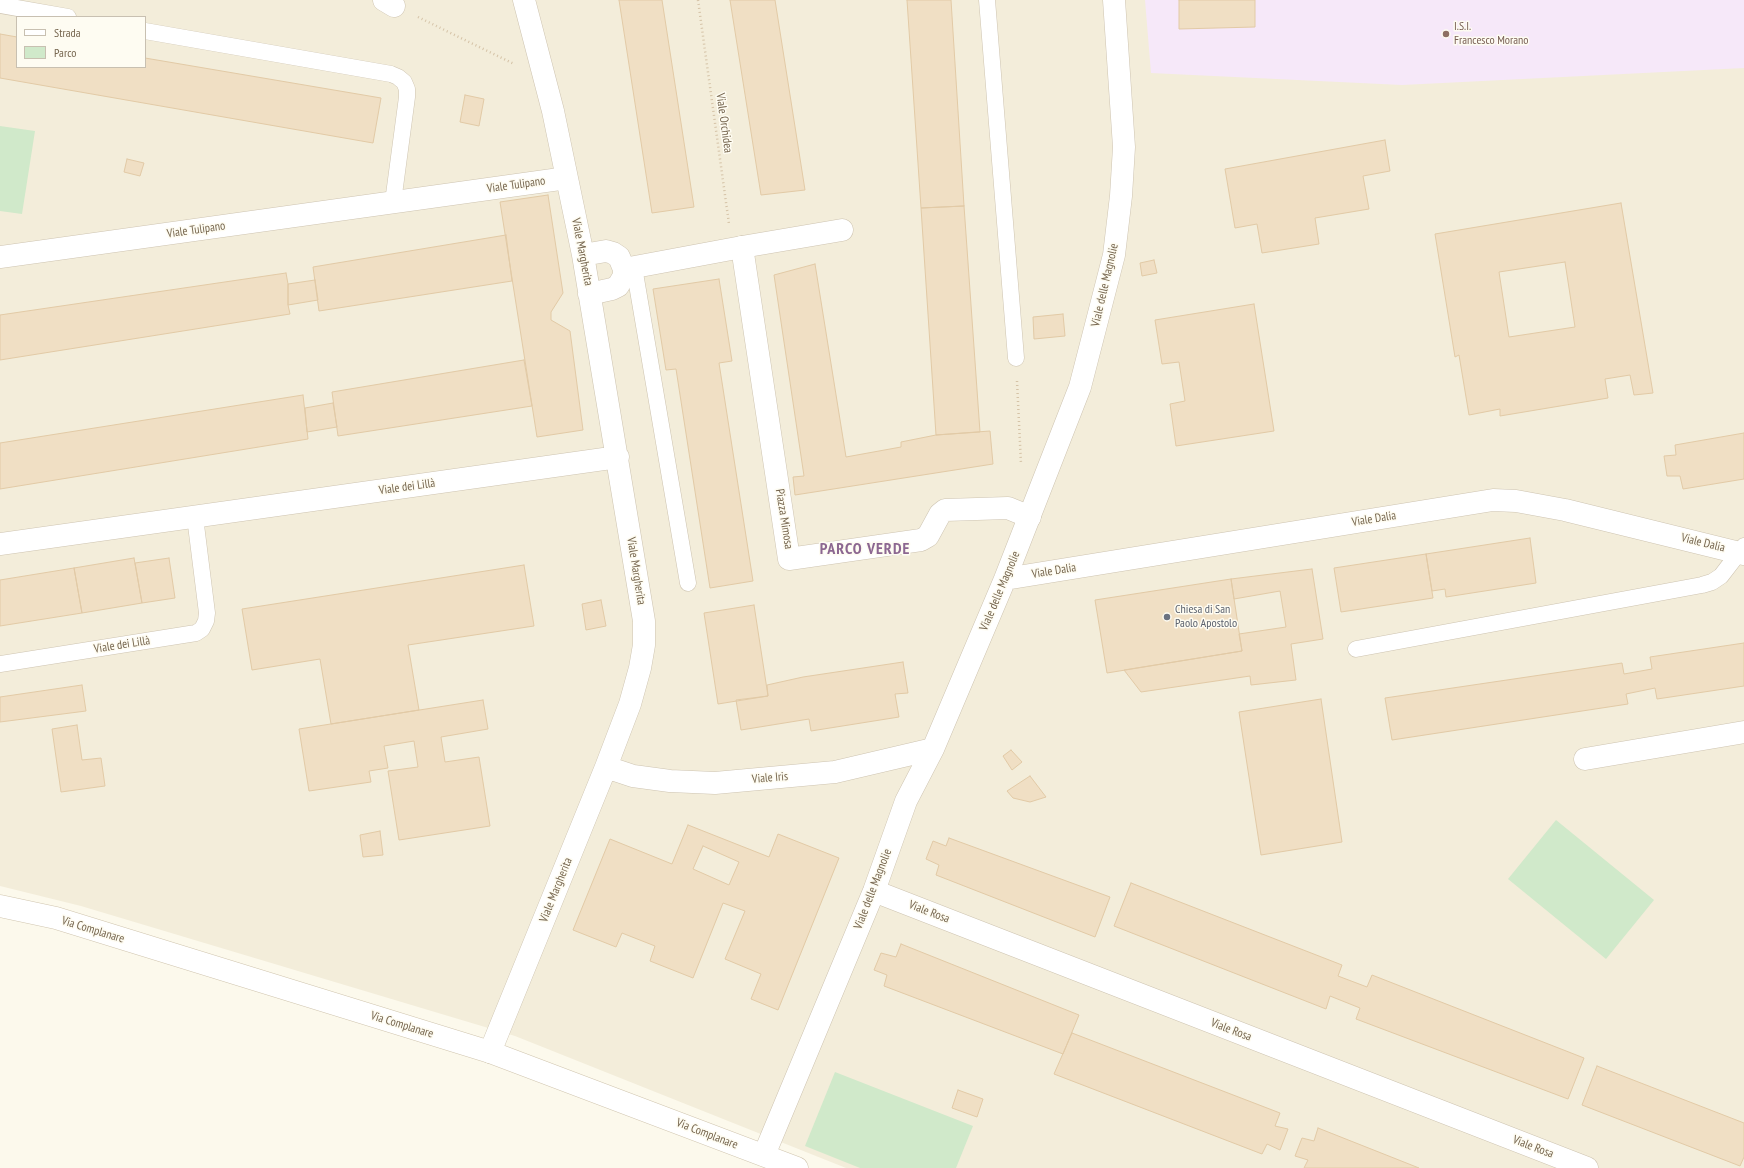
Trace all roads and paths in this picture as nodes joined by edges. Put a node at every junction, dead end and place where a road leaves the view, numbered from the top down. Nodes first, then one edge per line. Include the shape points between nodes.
1 (524, 0) edge
2 (698, 0) edge
3 (987, 0) edge
4 (1114, 0) edge
5 (389, 3) edge
6 (0, 5) edge
7 (62, 16) edge
8 (146, 31) edge
9 (542, 69) junction
10 (567, 178) junction
11 (393, 202) junction
12 (842, 230) dead end
13 (737, 248) junction
14 (583, 256) junction
15 (0, 257) edge
16 (629, 268) junction
17 (590, 294) junction
18 (1016, 358) joint
19 (618, 457) junction
20 (1021, 465) dead end
21 (195, 516) junction
22 (1030, 517) junction
23 (0, 544) edge
24 (1742, 551) edge
25 (1005, 579) junction
26 (688, 583) dead end
27 (1356, 649) dead end
28 (0, 664) edge
29 (1744, 732) edge
30 (933, 749) junction
31 (1585, 759) dead end
32 (606, 767) junction
33 (874, 891) junction
34 (0, 906) edge
35 (490, 1052) junction
36 (762, 1161) edge
37 (797, 1168) edge
38 (1588, 1168) edge

1 - 9 street, Viale Margherita
2 - 13 path, Viale Orchidea
3 - 18 lane
4 - 22 street, Viale delle Magnolie via 1124,147 1114,254 1080,387
5 - 9 path via 517,65
6 - 7 lane
8 - 11 lane via 398,77 404,82 407,97
9 - 10 street, Viale Margherita
10 - 11 street, Viale Tulipano
10 - 14 street, Viale Margherita
11 - 15 street, Viale Tulipano
12 - 13 street
13 - 16 street
13 - 22 street, Piazza Mimosa via 790,559 922,540 928,536 945,510 1008,508
14 - 16 street via 606,251 619,257
14 - 17 street, Viale Margherita
16 - 17 street via 618,286
16 - 26 lane
17 - 19 street, Viale Margherita
18 - 20 path
19 - 21 street, Viale dei Lillà
19 - 32 street, Viale Margherita via 644,621 644,645 630,704
21 - 23 street, Viale dei Lillà
21 - 28 lane, Viale dei Lillà via 207,613 202,629 196,633
22 - 25 street, Viale delle Magnolie
24 - 25 street, Viale Dalia via 1565,510 1516,501 1493,500
24 - 27 lane, Viale Dalia via 1721,576 1702,585
25 - 30 street, Viale delle Magnolie
29 - 31 street
30 - 32 street, Viale Iris via 835,772 716,783 633,776
30 - 33 street, Viale delle Magnolie via 906,801
32 - 35 street, Viale Margherita
33 - 36 street, Viale delle Magnolie
33 - 38 street, Viale Rosa
34 - 35 street, Via Complanare via 56,918
35 - 36 street, Via Complanare
36 - 37 street, Via Complanare

